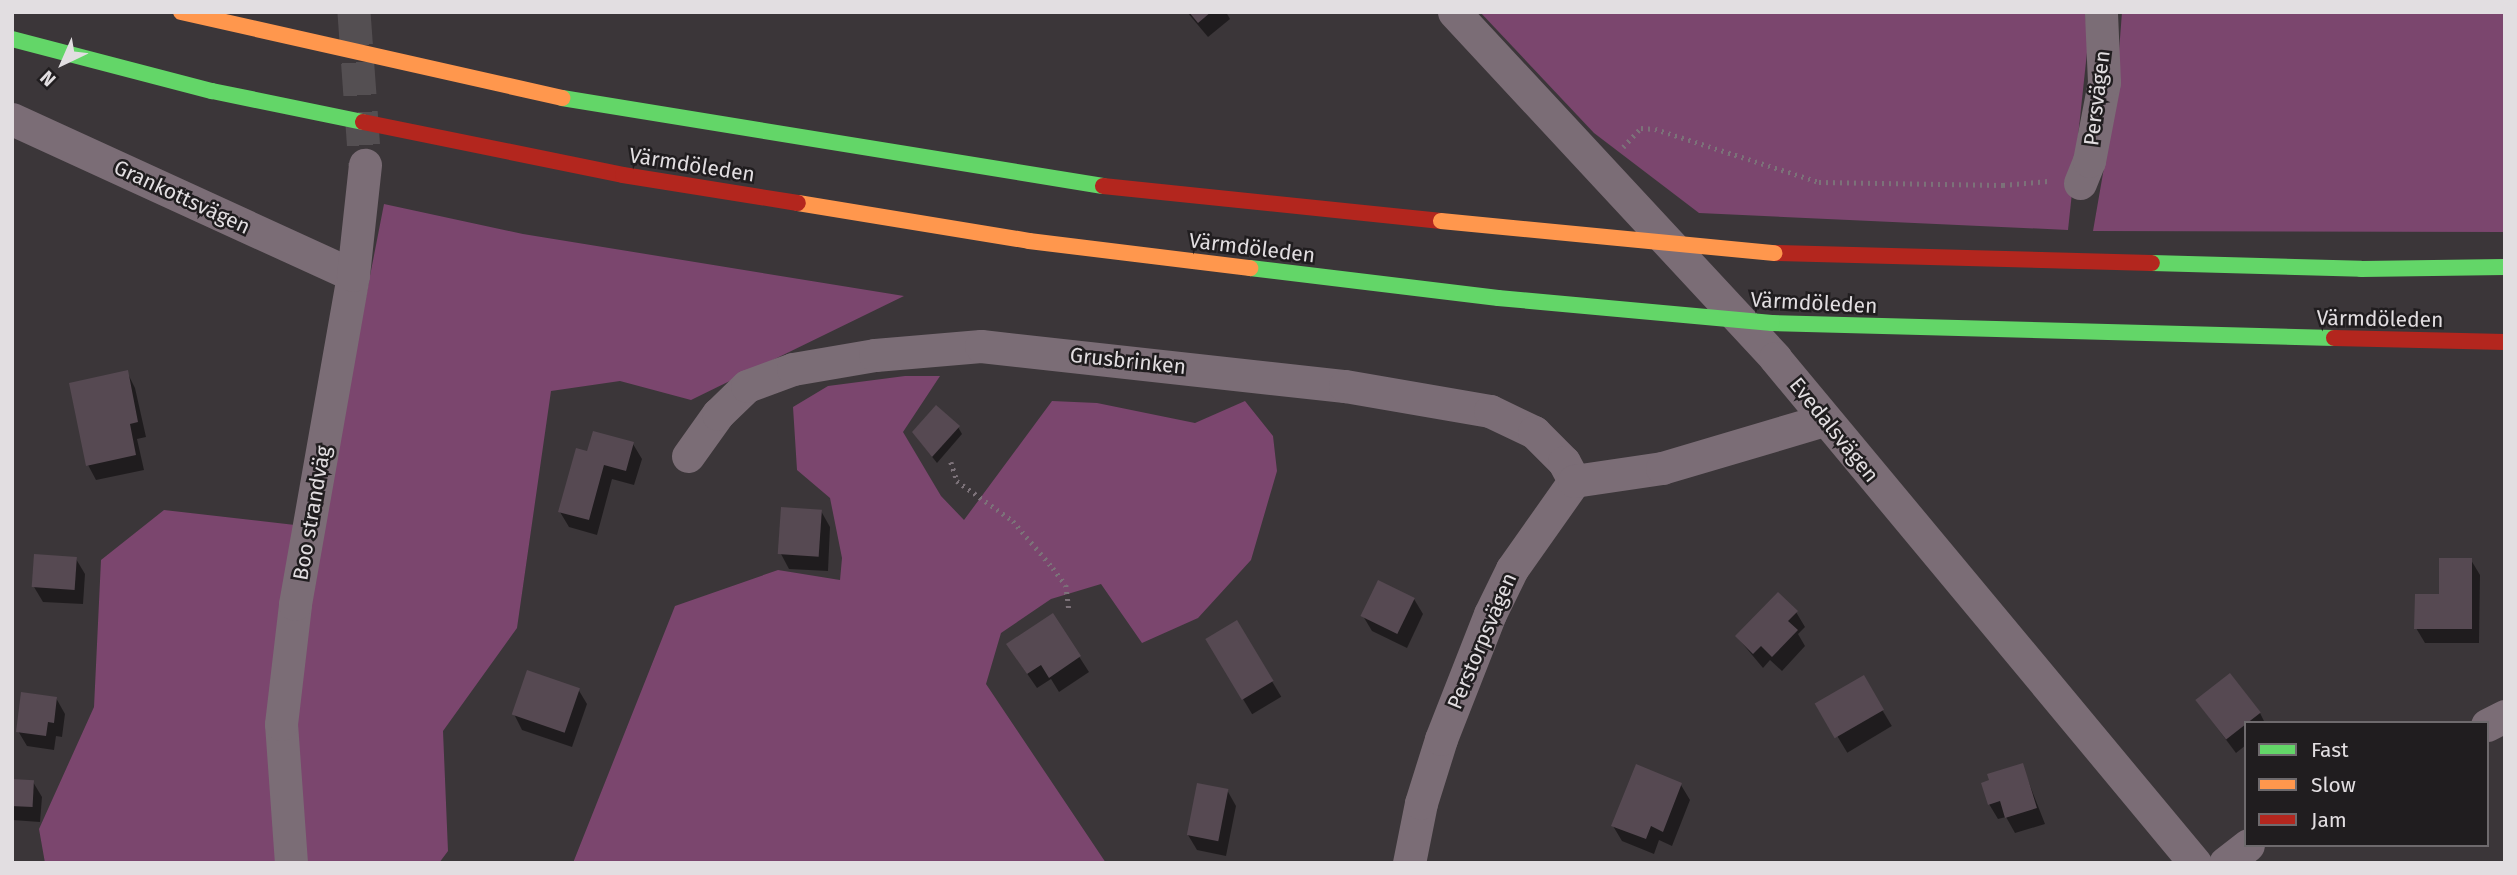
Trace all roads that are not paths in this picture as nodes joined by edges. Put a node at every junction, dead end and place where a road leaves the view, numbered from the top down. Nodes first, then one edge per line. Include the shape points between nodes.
1 (181, 12) edge
2 (1454, 12) edge
3 (2101, 12) edge
4 (12, 38) edge
5 (12, 118) edge
6 (365, 165) tunnel mouth
7 (2080, 183) road end
8 (2505, 267) edge
9 (353, 275) junction
10 (2505, 342) edge
11 (1824, 420) junction
12 (688, 456) dead end
13 (1574, 481) junction
14 (2505, 716) edge
15 (2489, 724) edge
16 (2245, 847) edge
17 (291, 863) edge
18 (1409, 863) edge
19 (2195, 863) edge
20 (2225, 863) edge

1 - 8 highway, bridge via 565,98 1105,186 1774,253 2361,269
2 - 11 street, Evedalsvägen via 1685,259
3 - 7 street, Persvägen via 2104,82 2089,161
4 - 10 highway, Värmdöleden, bridge via 212,91 623,175 1029,241 1498,298 1772,323
5 - 9 street, Grankottsvägen
6 - 9 street, Boo strandväg
9 - 17 street, Boo strandväg via 295,604 281,724
11 - 13 street via 1662,468
11 - 19 street, Evedalsvägen
12 - 13 street, Grusbrinken via 718,414 747,386 793,369 875,355 981,346 1345,386 1490,411 1534,432 1564,462
13 - 18 street, Perstorpsvägen via 1512,569 1490,614 1420,803
14 - 15 street
16 - 20 street

